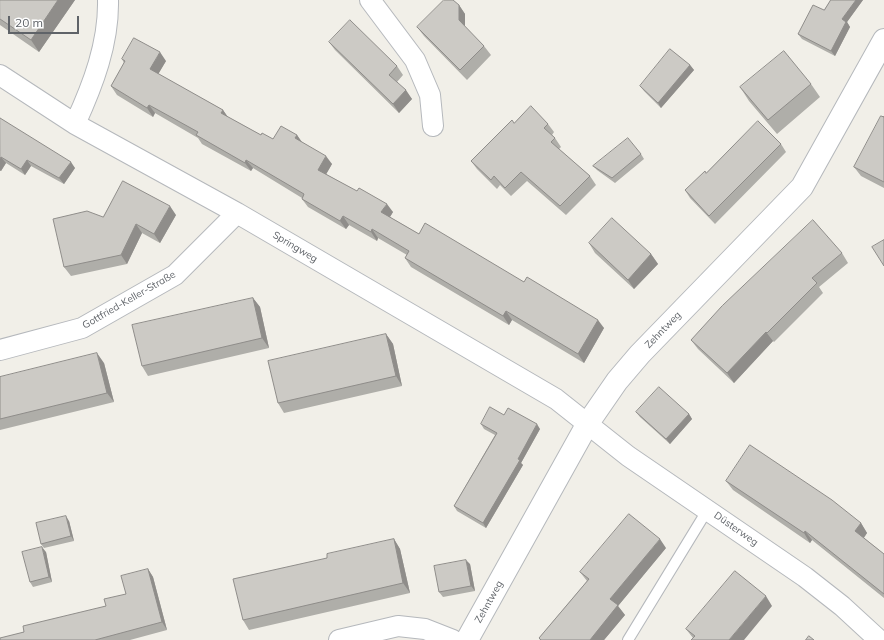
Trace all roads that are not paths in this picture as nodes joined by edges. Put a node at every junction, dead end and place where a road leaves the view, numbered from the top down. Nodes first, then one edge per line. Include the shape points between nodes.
1 (108, 0) edge
2 (370, 0) edge
3 (884, 40) edge
4 (0, 75) edge
5 (75, 124) junction
6 (433, 126) dead end
7 (237, 213) junction
8 (0, 350) edge
9 (588, 423) junction
10 (708, 509) junction
11 (339, 640) edge
12 (453, 640) edge
13 (467, 640) edge
14 (628, 640) edge
15 (879, 640) edge

1 - 5 street via 105,42 86,101
2 - 6 street via 415,60 430,95
3 - 9 street, Zehntweg via 802,187 640,354 617,380
4 - 5 street, Springweg
5 - 7 street, Springweg
7 - 8 street, Gottfried-Keller-Straße via 175,275 82,328
7 - 9 street, Springweg via 556,399
9 - 10 street, Düsterweg via 628,456
9 - 13 street, Zehntweg
10 - 14 lane
10 - 15 street, Düsterweg via 805,576
11 - 12 street via 398,626 425,629

